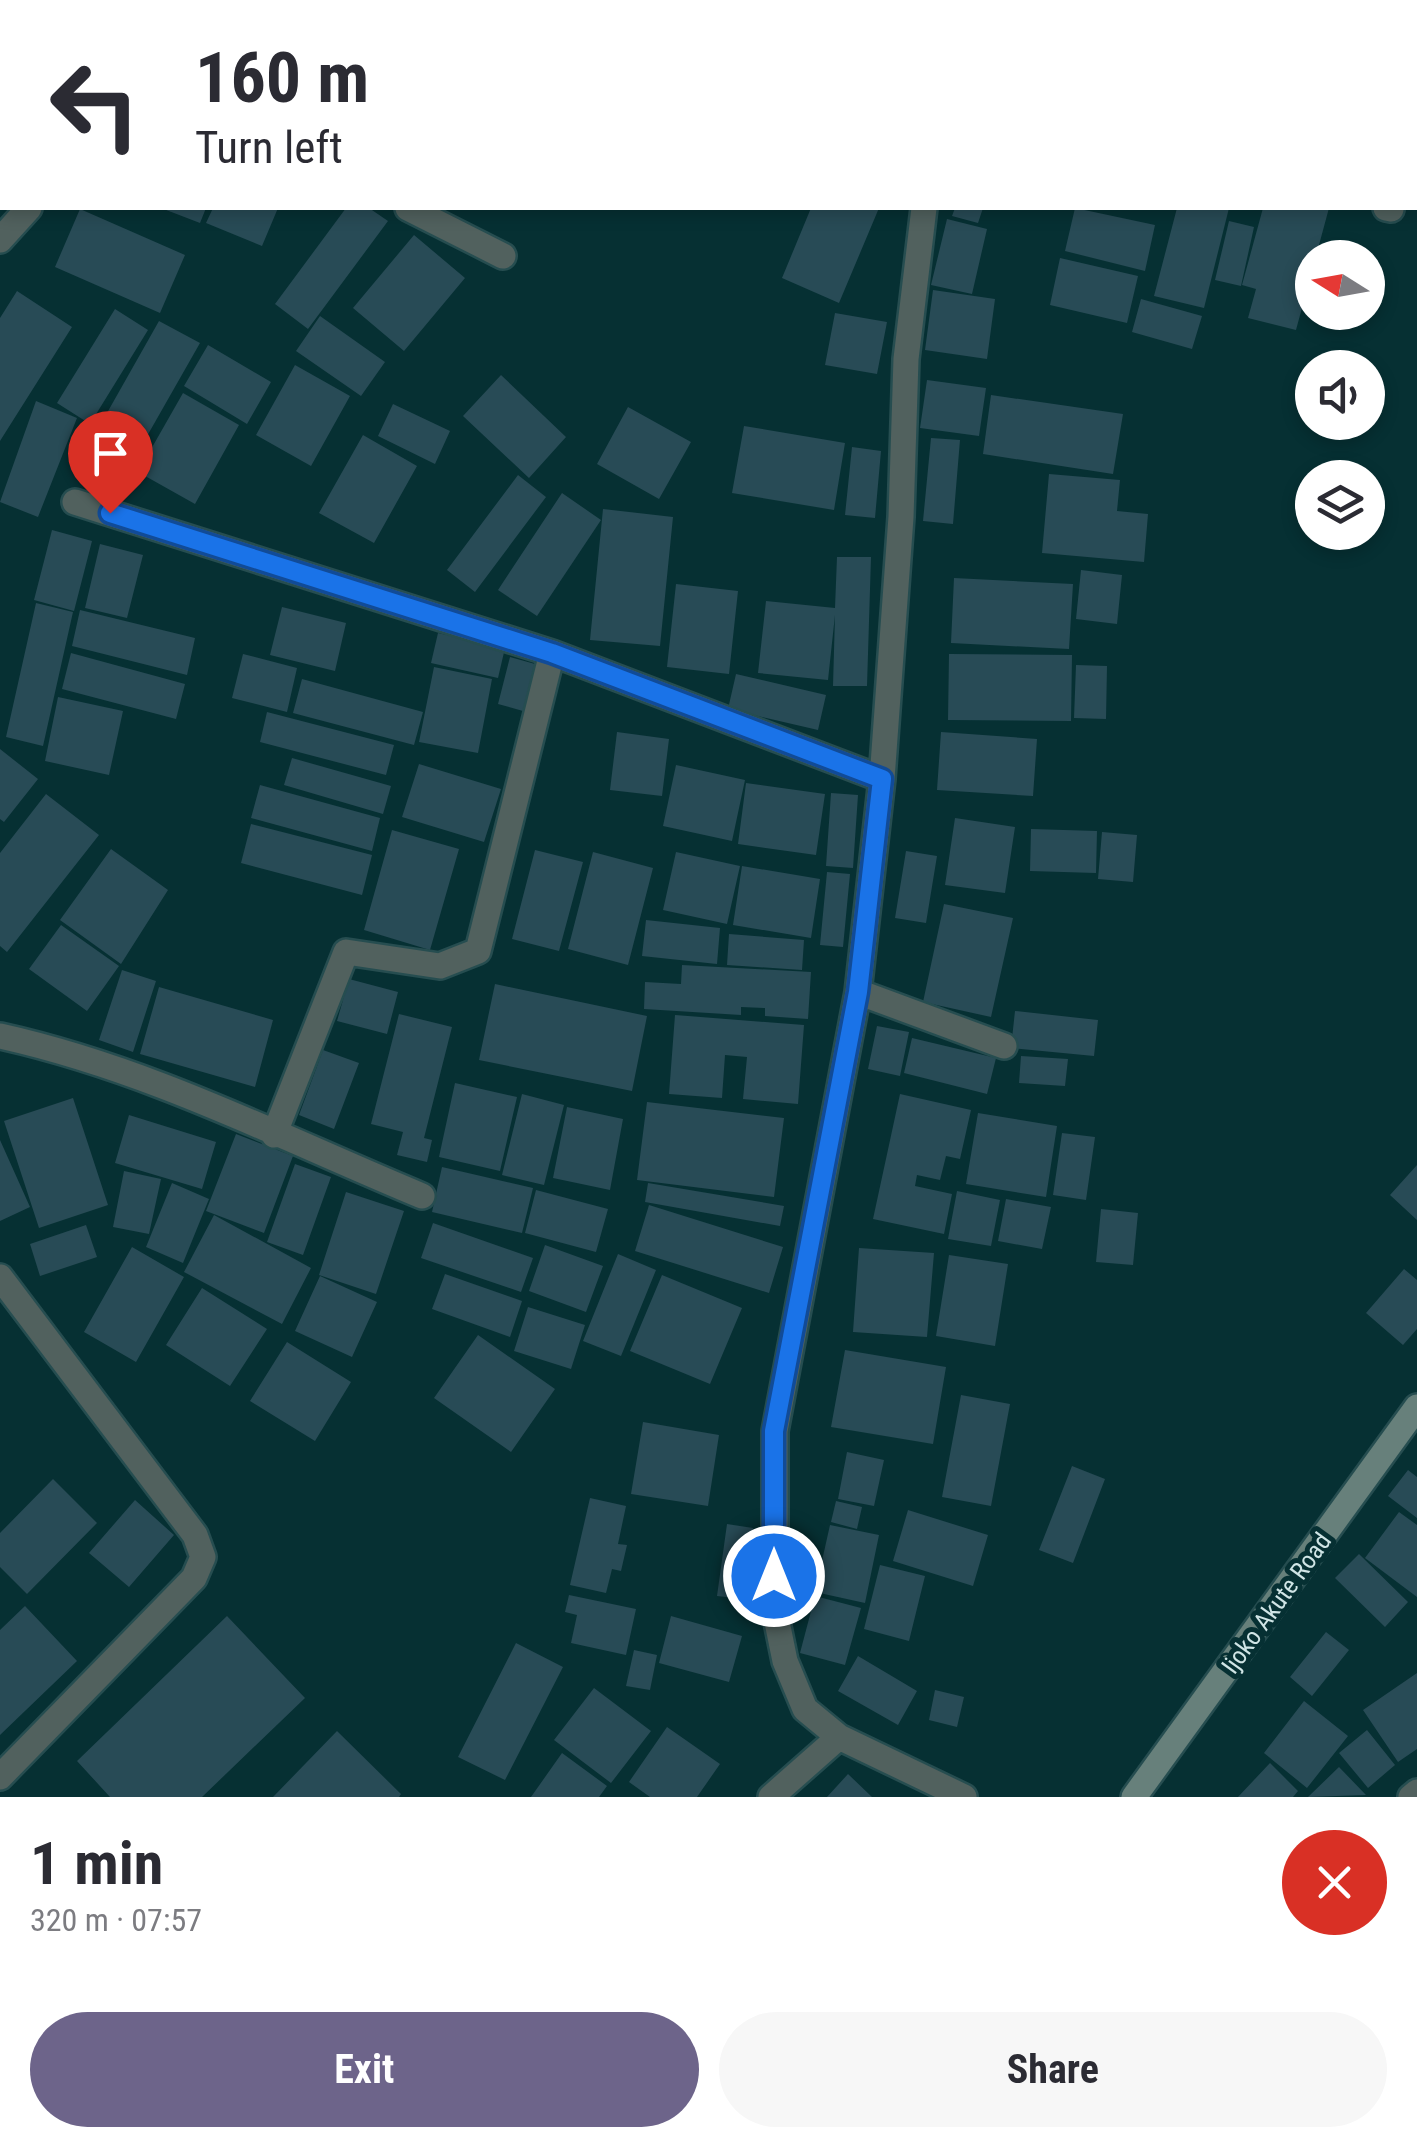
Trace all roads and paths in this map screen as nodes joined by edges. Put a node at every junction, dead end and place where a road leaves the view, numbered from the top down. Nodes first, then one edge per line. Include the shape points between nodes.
1 (27, 210) edge
2 (412, 210) edge
3 (923, 210) edge
4 (0, 240) edge
5 (503, 256) dead end
6 (74, 502) dead end
7 (552, 653) junction
8 (882, 779) junction
9 (858, 992) junction
10 (0, 1036) edge
11 (1004, 1046) dead end
12 (274, 1135) junction
13 (422, 1196) dead end
14 (0, 1277) edge
15 (1417, 1407) edge
16 (839, 1737) junction
17 (0, 1777) edge
18 (1417, 1792) edge
19 (771, 1797) edge
20 (964, 1797) edge
21 (1134, 1797) edge
22 (1411, 1797) edge

1 - 4 street
2 - 5 street
3 - 8 street via 906,359
6 - 7 street
7 - 8 street
7 - 12 street via 478,951 440,966 346,952
8 - 9 street
9 - 11 street
9 - 16 street via 774,1431 774,1612 805,1709
10 - 12 street via 76,1053 188,1093
12 - 13 street
14 - 17 street via 195,1534 204,1557 194,1578
15 - 21 main road, Ijoko Akute Road
16 - 19 street
16 - 20 street
18 - 22 street

